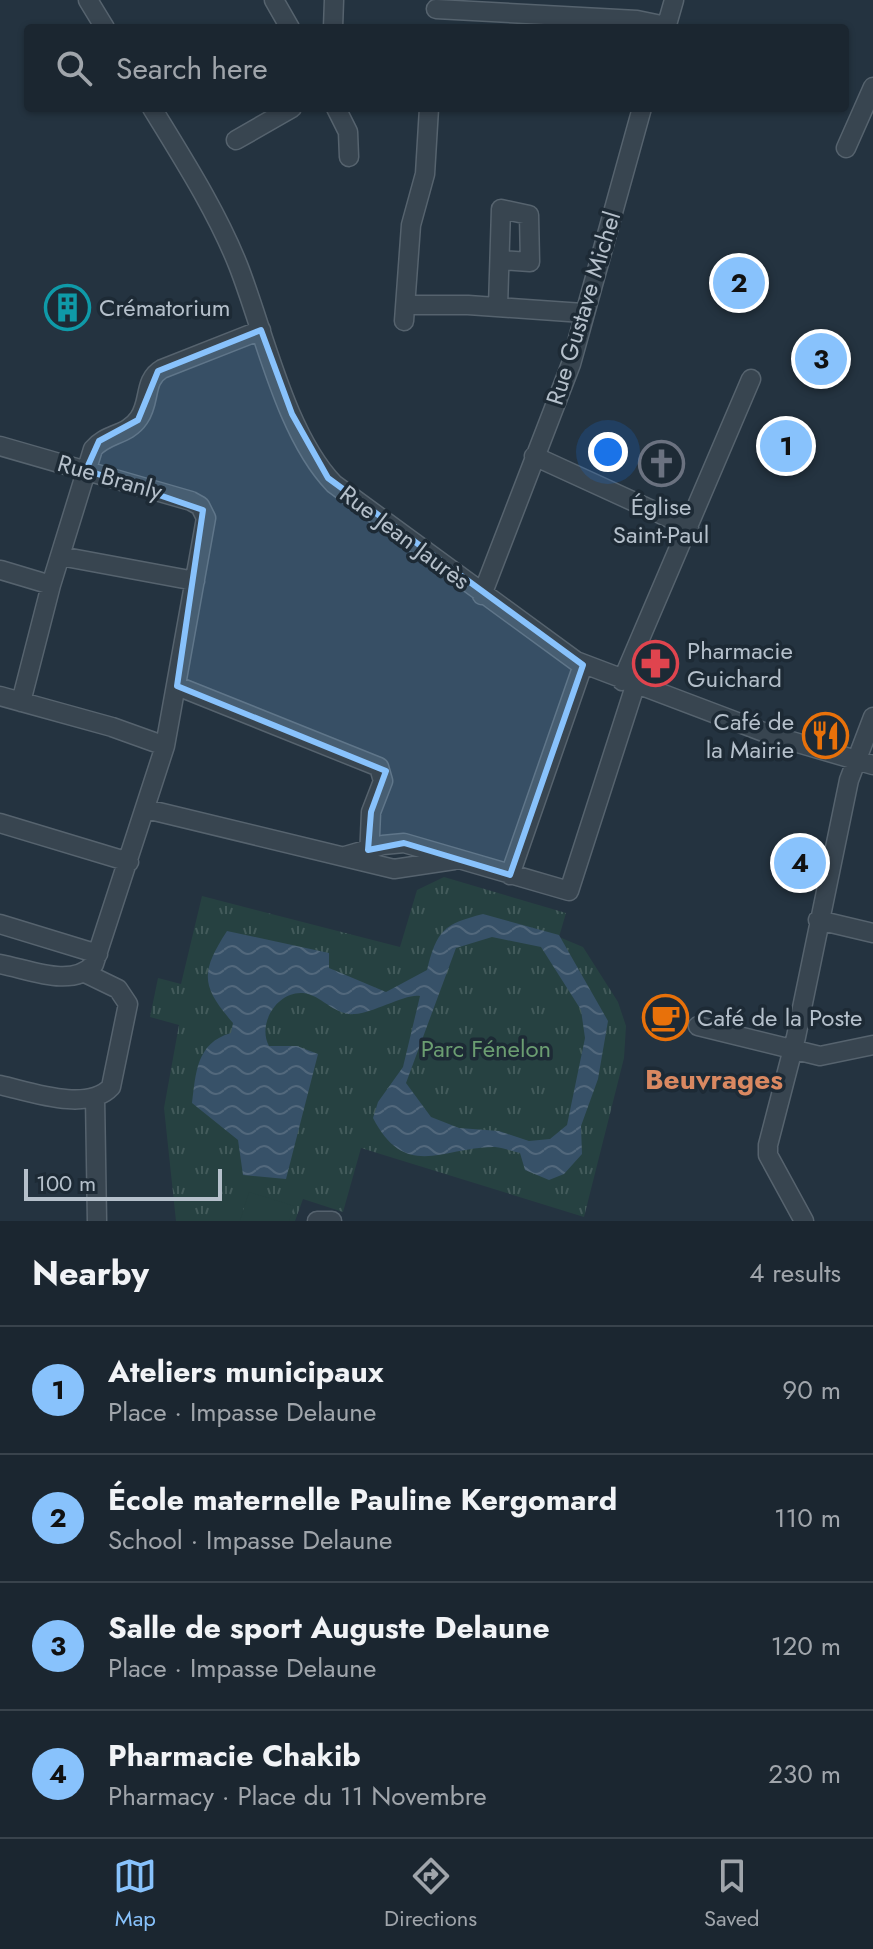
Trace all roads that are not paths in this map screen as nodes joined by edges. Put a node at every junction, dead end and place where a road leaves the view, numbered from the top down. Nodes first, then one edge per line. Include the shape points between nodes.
1 (88, 0) edge
2 (274, 0) edge
3 (334, 0) edge
4 (674, 0) edge
5 (435, 12) edge
6 (494, 20) edge
7 (103, 24) edge
8 (288, 24) edge
9 (333, 24) edge
10 (654, 24) edge
11 (667, 24) edge
12 (873, 87) edge
13 (154, 112) edge
14 (285, 112) edge
15 (338, 112) edge
16 (429, 112) edge
17 (641, 112) edge
18 (236, 140) dead end
19 (846, 148) dead end
20 (349, 157) dead end
21 (501, 260) dead end
22 (498, 307) junction
23 (583, 313) junction
24 (261, 330) junction
25 (751, 379) dead end
26 (0, 446) edge
27 (534, 456) junction
28 (86, 470) junction
29 (689, 527) junction
30 (60, 556) junction
31 (1, 570) edge
32 (195, 581) junction
33 (51, 585) junction
34 (482, 595) junction
35 (583, 665) junction
36 (628, 683) junction
37 (177, 686) junction
38 (0, 696) edge
39 (21, 702) junction
40 (873, 717) edge
41 (165, 746) junction
42 (854, 761) junction
43 (873, 765) edge
44 (146, 809) junction
45 (0, 823) edge
46 (369, 857) junction
47 (459, 860) junction
48 (129, 862) junction
49 (510, 875) junction
50 (818, 920) junction
51 (0, 924) edge
52 (873, 933) edge
53 (98, 954) junction
54 (0, 964) edge
55 (85, 973) junction
56 (698, 1026) dead end
57 (873, 1045) edge
58 (793, 1051) junction
59 (0, 1085) edge
60 (95, 1097) junction
61 (97, 1221) edge
62 (317, 1221) edge
63 (332, 1221) edge
64 (804, 1221) edge

1 - 7 street
2 - 8 street
3 - 9 street
4 - 11 street
5 - 6 street
6 - 10 street
12 - 19 street
13 - 24 street, Rue Jean Jaurès via 225,236
14 - 18 street
15 - 20 street via 348,132
16 - 22 street via 425,174 410,233 405,313
17 - 23 street, Rue Gustave Michel
21 - 22 street
22 - 23 street
23 - 27 street, Rue Gustave Michel via 568,371
24 - 28 street via 158,371 138,420 99,441
24 - 34 street, Rue Jean Jaurès via 289,407 323,472
25 - 29 street
26 - 28 street, Rue Branly
27 - 29 street
27 - 34 street, Rue Gustave Michel
28 - 30 street
28 - 32 street, Rue Branly via 196,503 203,510
29 - 36 street
30 - 32 street
30 - 33 street
31 - 33 street
32 - 37 street
33 - 39 street
34 - 35 street, Rue Jean Jaurès
35 - 36 street, Rue Jean Jaurès
35 - 49 street
36 - 42 street, Rue Jean Jaurès
36 - 49 street via 569,891
37 - 41 street
37 - 46 street via 379,767 383,781 371,812
38 - 39 street
39 - 41 street
40 - 42 street
41 - 44 street
42 - 43 street, Rue Jean Jaurès
42 - 50 street
44 - 46 street via 345,856
44 - 48 street
45 - 48 street
46 - 47 street via 404,870
46 - 47 street via 399,843
47 - 49 street
48 - 53 street
50 - 52 street
50 - 58 street
51 - 53 street
53 - 55 street
54 - 55 street via 68,977
55 - 60 street via 118,989 128,1009 114,1082
56 - 58 street
57 - 58 street via 827,1056
58 - 64 street via 768,1155
59 - 60 street via 41,1098
60 - 61 street
62 - 63 street

